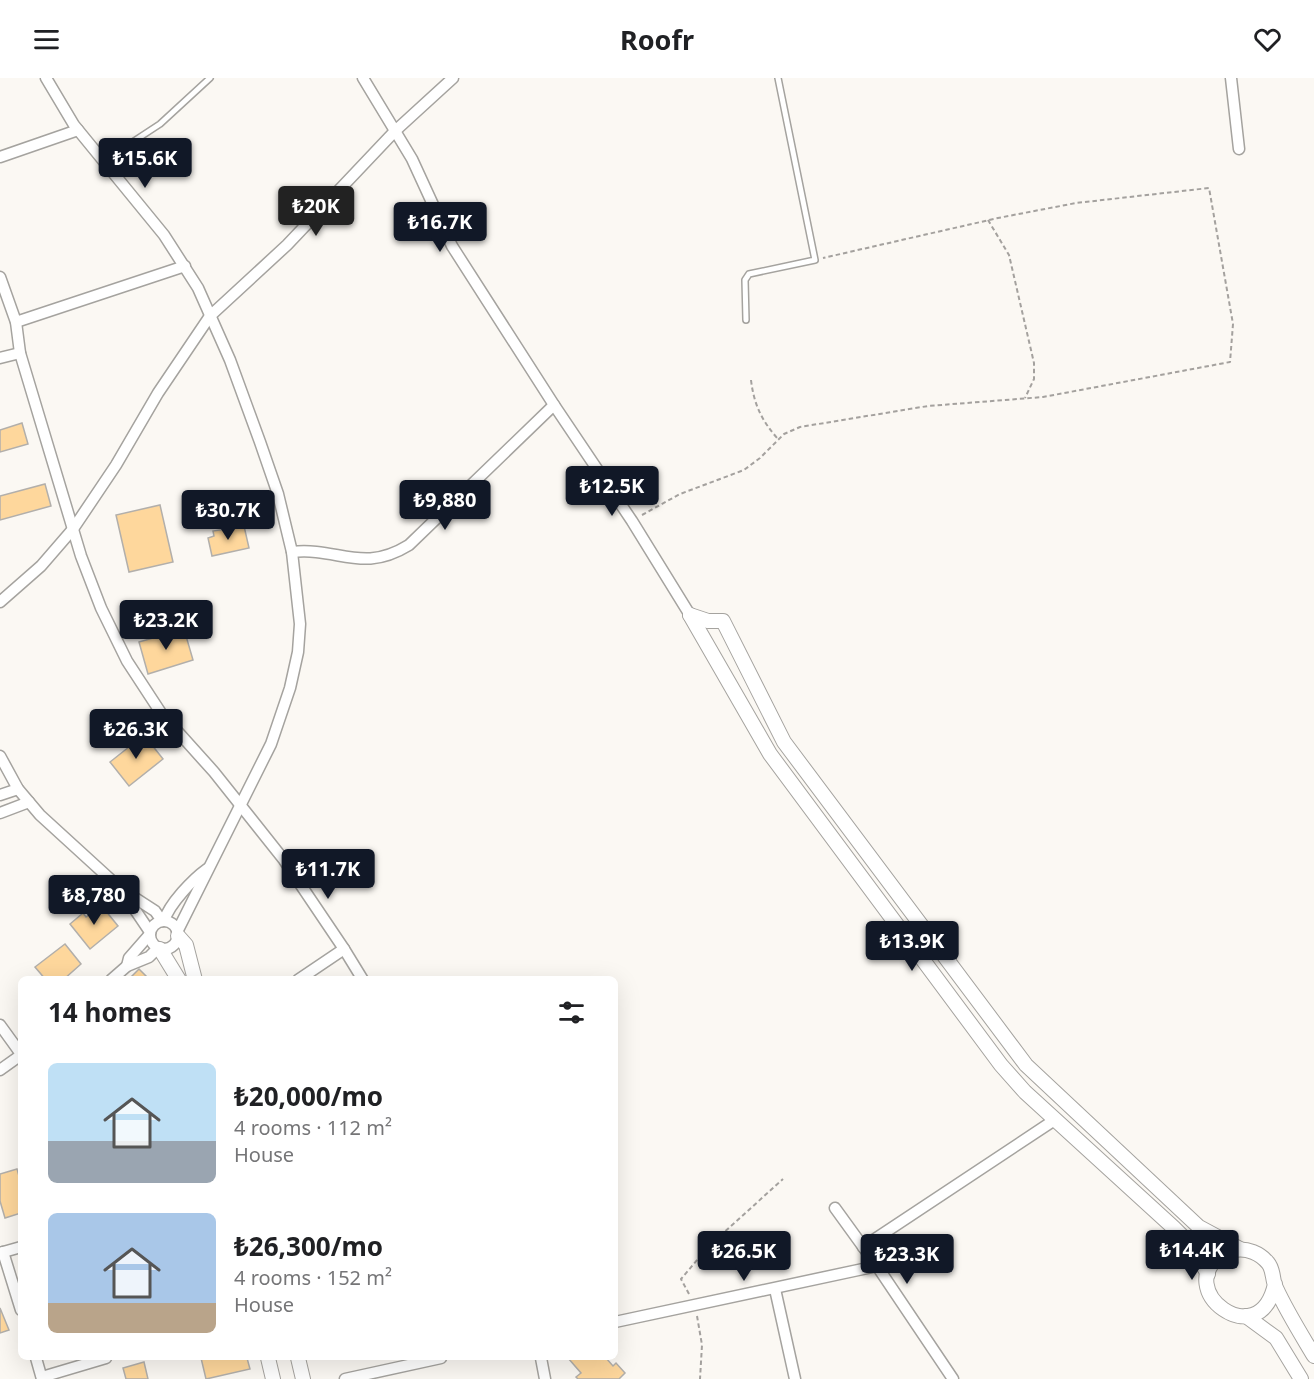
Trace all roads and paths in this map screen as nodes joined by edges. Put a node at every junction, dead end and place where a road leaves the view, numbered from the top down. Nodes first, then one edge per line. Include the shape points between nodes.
1 (46, 78) edge
2 (210, 78) edge
3 (363, 78) edge
4 (453, 78) edge
5 (778, 78) edge
6 (1230, 78) edge
7 (78, 130) junction
8 (395, 131) junction
9 (1239, 148) dead end
10 (96, 154) junction
11 (0, 157) edge
12 (988, 220) junction
13 (815, 260) junction
14 (185, 266) junction
15 (0, 277) edge
16 (210, 316) junction
17 (746, 320) dead end
18 (16, 322) junction
19 (20, 353) junction
20 (0, 358) edge
21 (751, 380) dead end
22 (1024, 399) junction
23 (554, 405) junction
24 (778, 439) junction
25 (632, 521) junction
26 (73, 529) junction
27 (292, 552) junction
28 (0, 602) edge
29 (690, 615) junction
30 (0, 756) edge
31 (18, 789) junction
32 (0, 795) edge
33 (29, 802) junction
34 (241, 807) junction
35 (0, 813) edge
36 (207, 868) junction
37 (121, 889) junction
38 (163, 921) junction
39 (150, 933) junction
40 (178, 934) junction
41 (159, 949) junction
42 (344, 949) junction
43 (127, 966) junction
44 (116, 976) edge
45 (176, 976) edge
46 (194, 976) edge
47 (304, 976) edge
48 (361, 976) edge
49 (0, 1025) edge
50 (18, 1050) edge
51 (18, 1056) edge
52 (0, 1070) edge
53 (1056, 1119) junction
54 (783, 1179) dead end
55 (835, 1208) dead end
56 (863, 1247) junction
57 (18, 1248) edge
58 (1240, 1249) junction
59 (2, 1253) edge
60 (877, 1266) junction
61 (1208, 1274) junction
62 (1275, 1284) junction
63 (775, 1289) junction
64 (18, 1301) edge
65 (694, 1306) junction
66 (1246, 1317) junction
67 (618, 1321) edge
68 (1314, 1356) edge
69 (37, 1360) edge
70 (100, 1360) edge
71 (268, 1360) edge
72 (298, 1360) edge
73 (432, 1360) edge
74 (541, 1360) edge
75 (42, 1378) edge
76 (273, 1379) edge
77 (303, 1379) edge
78 (345, 1379) edge
79 (546, 1379) edge
80 (699, 1379) edge
81 (795, 1379) edge
82 (952, 1379) edge
83 (1301, 1379) edge

1 - 7 street
2 - 10 lane via 160,124 131,143
3 - 8 street
4 - 8 street
5 - 13 lane
6 - 9 street
7 - 10 street
7 - 11 street
8 - 16 street via 287,245
8 - 23 street via 452,246
10 - 14 street
12 - 13 path
12 - 22 path via 1009,255 1034,363 1034,379
12 - 22 path via 1076,203 1209,188 1233,324 1230,363
13 - 17 lane via 749,274 745,280
14 - 16 street
14 - 18 street
15 - 18 street
16 - 26 street
16 - 27 street via 269,468
18 - 19 street
19 - 20 street
19 - 26 street
21 - 24 path via 762,421
22 - 24 path via 928,406 808,425
23 - 25 street
23 - 27 street via 401,550 362,561
24 - 25 path via 744,470 680,494
25 - 29 street
26 - 28 street via 41,566
26 - 34 street via 101,608 138,679 177,734
27 - 34 street via 300,624 296,666 277,728
29 - 53 street via 771,754 1001,1065
29 - 58 street via 723,621 784,742 1026,1065 1199,1227
30 - 31 street
31 - 32 street
31 - 33 street
33 - 35 street
33 - 37 street
34 - 36 street
34 - 42 street via 284,860
36 - 38 street via 174,903
36 - 40 street
37 - 38 street via 155,911
37 - 39 street
38 - 39 street
38 - 40 street via 172,924
39 - 41 street via 152,944
39 - 43 street
40 - 41 street via 174,945
40 - 46 street via 186,945
41 - 43 street
41 - 45 street
42 - 47 street
42 - 48 street
43 - 44 street
49 - 50 street
51 - 52 street
53 - 56 street
53 - 61 street via 1191,1245
54 - 65 path via 709,1246 681,1279
55 - 56 street
56 - 60 street
57 - 59 street
58 - 61 street via 1220,1256
58 - 62 street via 1260,1255 1268,1263
59 - 64 street
60 - 63 street
60 - 82 street
61 - 66 street via 1214,1304 1223,1312
62 - 66 street via 1266,1306
62 - 68 street
63 - 65 street
63 - 81 street
65 - 67 street
65 - 80 path via 702,1345
66 - 83 street via 1276,1338
69 - 75 street
70 - 75 street
71 - 76 street
72 - 77 street
73 - 78 street
74 - 79 street

